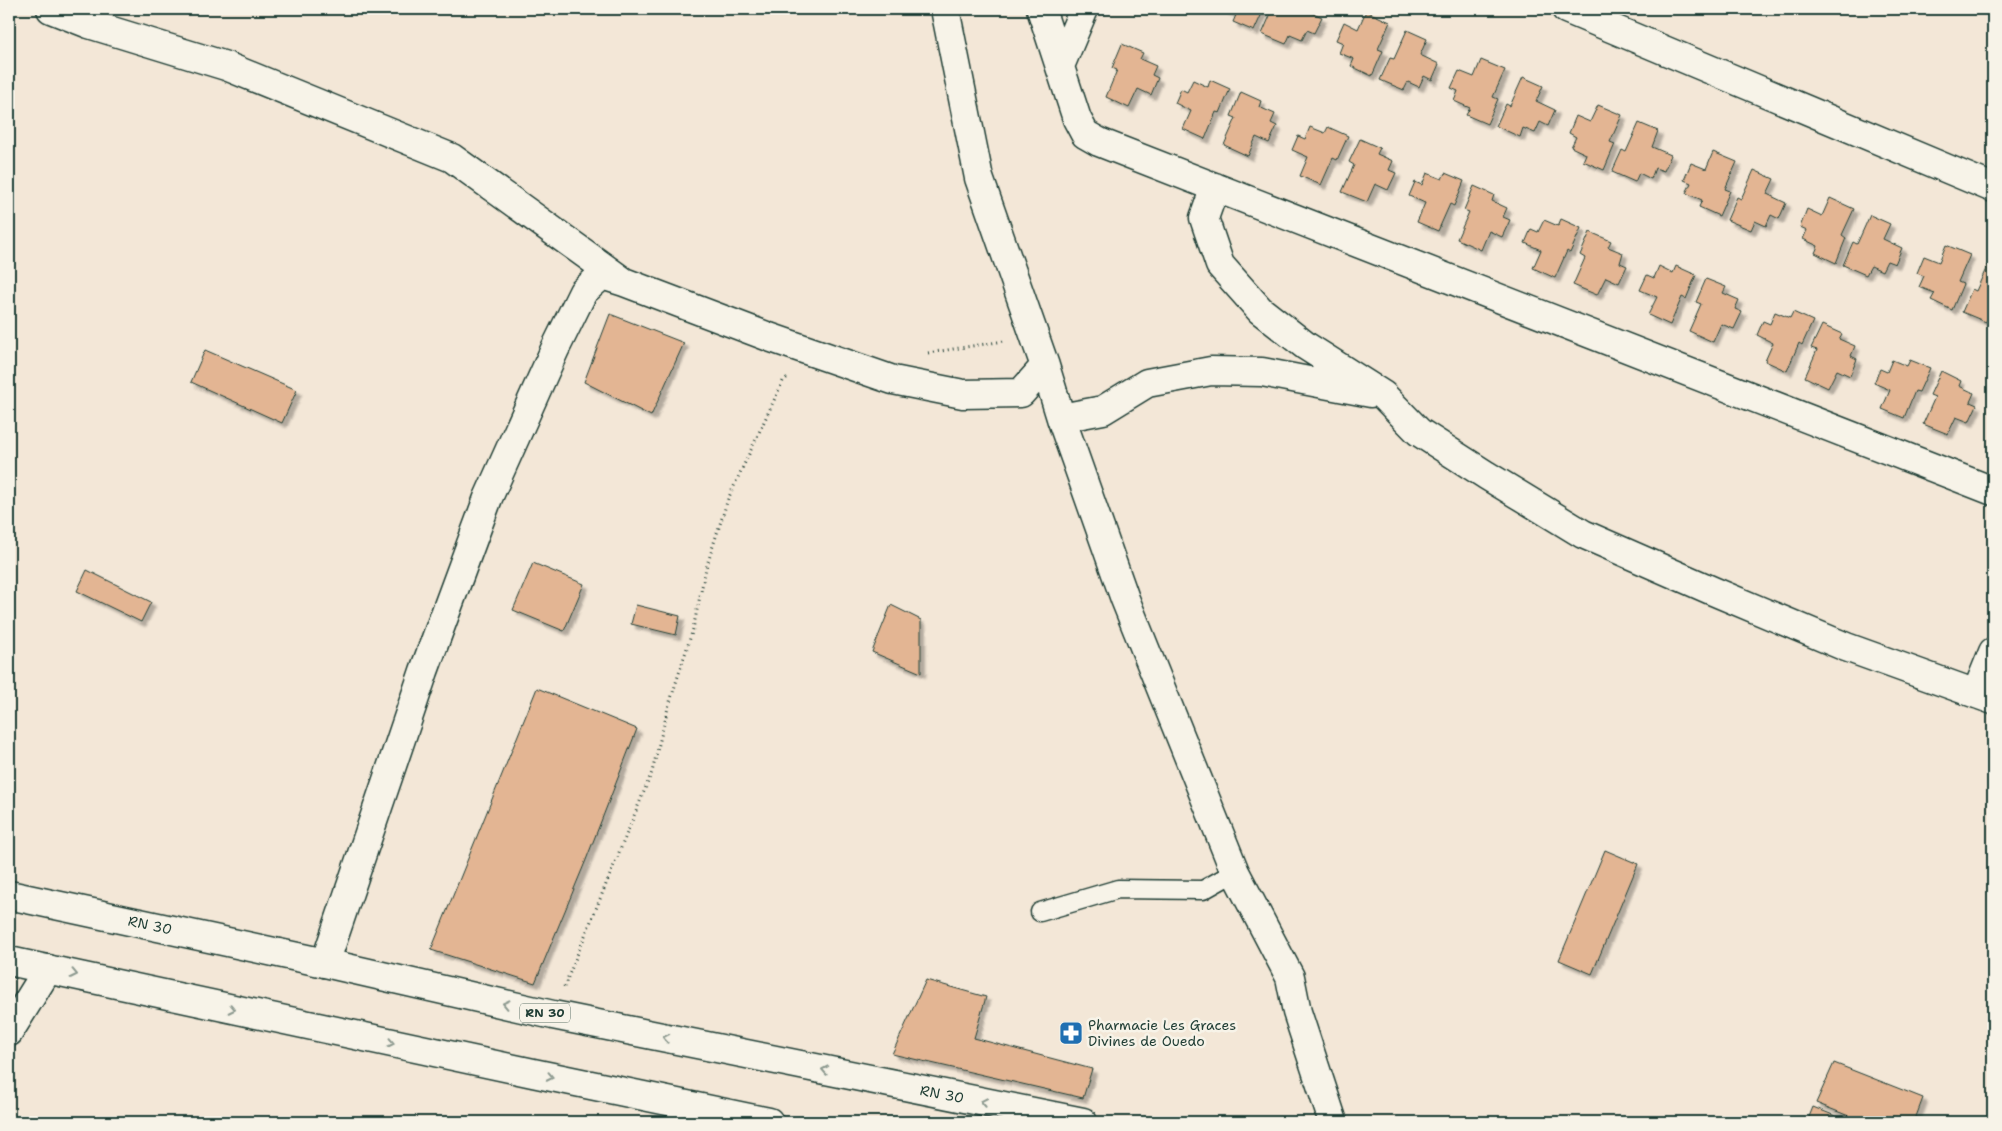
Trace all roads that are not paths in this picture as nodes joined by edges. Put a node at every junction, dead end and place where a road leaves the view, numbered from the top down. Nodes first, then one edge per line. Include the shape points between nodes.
1 (51, 9) edge
2 (945, 9) edge
3 (1040, 9) edge
4 (1084, 9) edge
5 (1566, 9) edge
6 (1060, 66) junction
7 (1215, 187) junction
8 (1993, 188) edge
9 (624, 282) junction
10 (1045, 366) junction
11 (1383, 395) junction
12 (1061, 418) junction
13 (1993, 491) edge
14 (1993, 652) edge
15 (1985, 696) edge
16 (1235, 872) junction
17 (9, 895) edge
18 (1040, 912) dead end
19 (9, 960) edge
20 (325, 963) junction
21 (48, 969) junction
22 (9, 1032) edge
23 (769, 1122) edge
24 (1083, 1122) edge
25 (1334, 1122) edge

1 - 9 street via 226,66 452,158
2 - 10 street via 979,178
3 - 6 street
4 - 6 street
5 - 8 street
6 - 7 street via 1085,134
7 - 11 street via 1204,218 1220,266 1260,310 1306,346
7 - 13 street
9 - 10 street via 893,380 963,394 1021,393
9 - 20 street via 602,275 583,292 492,490 424,672
10 - 12 street
11 - 12 street via 1262,372 1211,371 1148,383 1103,410
11 - 15 street via 1419,432 1583,534 1846,647
12 - 16 street via 1124,599
14 - 15 street
16 - 18 lane via 1203,890 1118,889
16 - 25 street via 1290,977 1298,1012
17 - 20 street, RN 30 / RN 30
19 - 21 street
24 -> 20 street, RN 30 / RN 30 via 553,1015
21 - 22 street
21 -> 23 street

